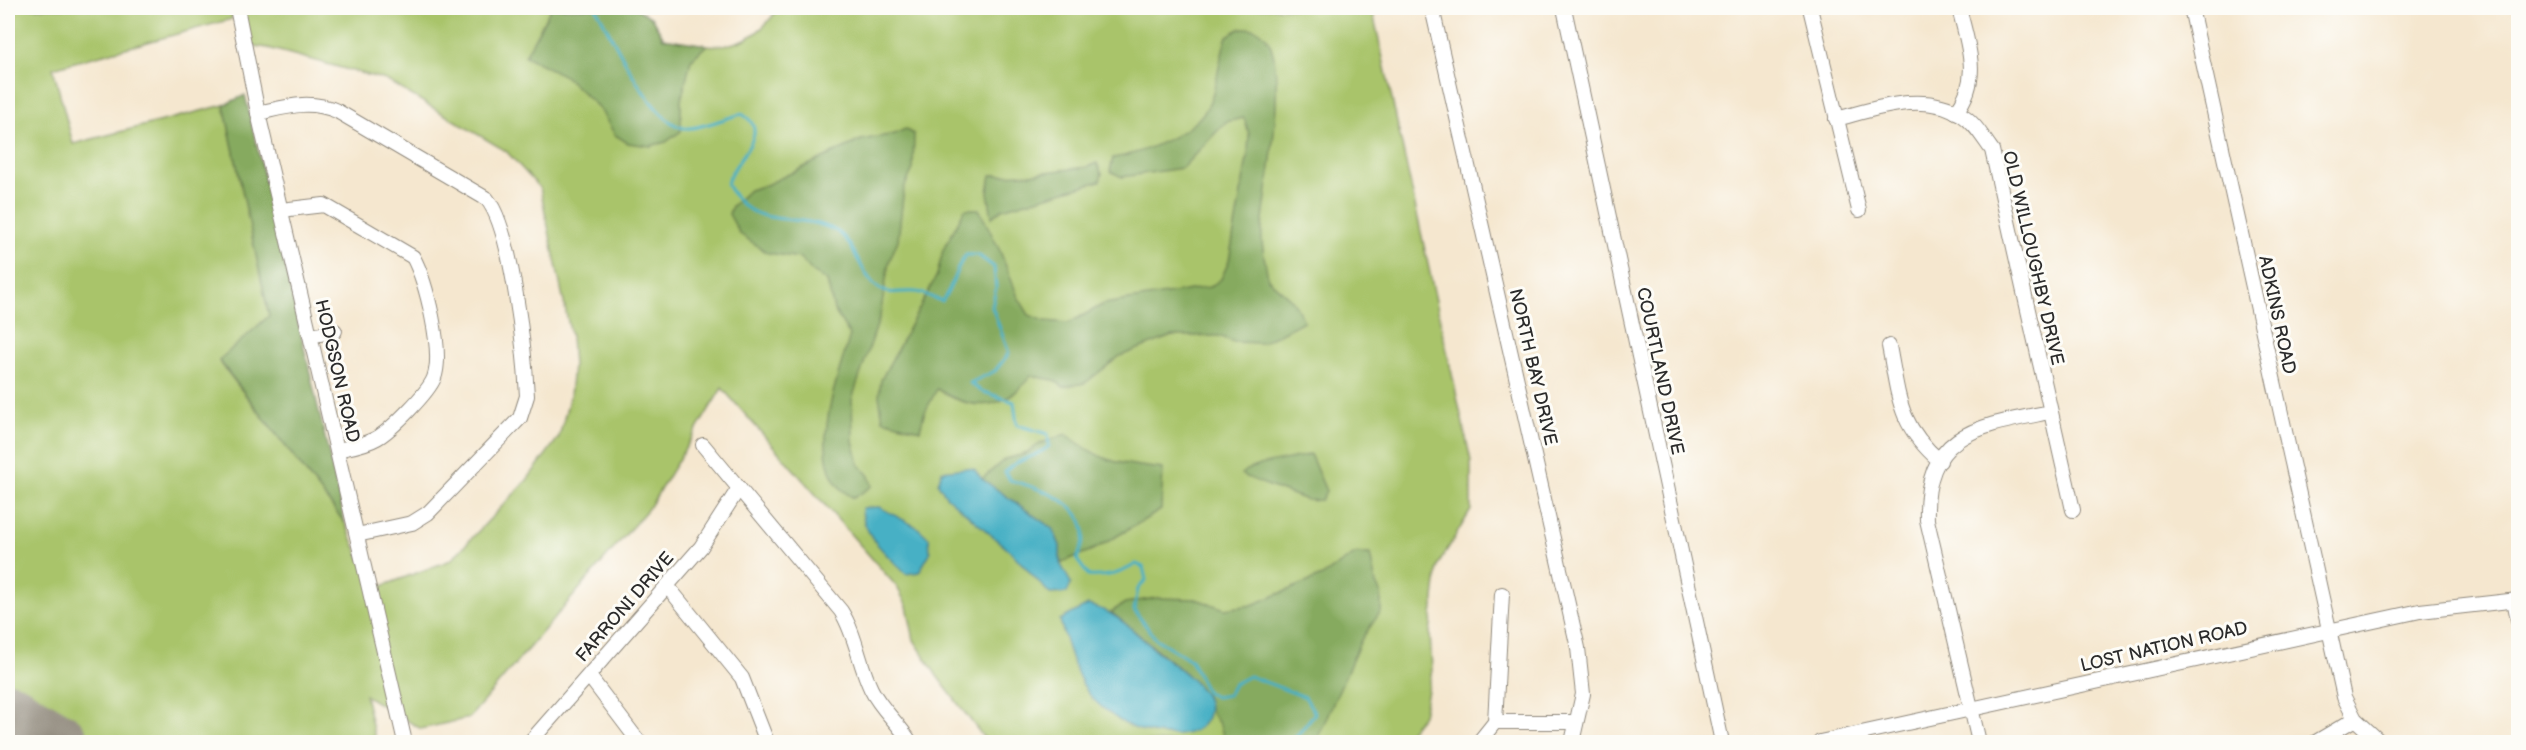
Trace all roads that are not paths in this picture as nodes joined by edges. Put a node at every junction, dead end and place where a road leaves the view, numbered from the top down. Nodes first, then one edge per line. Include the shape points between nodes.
1 (237, 8) edge
2 (1432, 8) edge
3 (1564, 8) edge
4 (1810, 8) edge
5 (1959, 8) edge
6 (2192, 8) edge
7 (1956, 112) junction
8 (258, 113) junction
9 (1836, 119) junction
10 (281, 210) junction
11 (1859, 210) dead end
12 (335, 331) dead end
13 (310, 336) junction
14 (1888, 346) dead end
15 (2050, 412) junction
16 (703, 445) dead end
17 (337, 450) junction
18 (1940, 461) junction
19 (739, 488) junction
20 (2073, 510) dead end
21 (357, 535) junction
22 (668, 587) junction
23 (1502, 594) dead end
24 (2516, 600) edge
25 (2518, 620) edge
26 (2329, 630) junction
27 (589, 675) junction
28 (1971, 709) junction
29 (2355, 718) junction
30 (1496, 722) junction
31 (1576, 735) edge
32 (405, 742) edge
33 (530, 742) edge
34 (639, 742) edge
35 (767, 742) edge
36 (910, 742) edge
37 (1479, 742) edge
38 (1722, 742) edge
39 (1820, 742) edge
40 (1979, 742) edge
41 (2316, 742) edge
42 (2380, 742) edge

1 - 8 street, HODGSON ROAD
2 - 31 street, NORTH BAY DRIVE via 1578,648 1583,694
3 - 38 street, COURTLAND DRIVE
4 - 9 street
5 - 7 street via 1972,62 1971,87
6 - 26 street, ADKINS ROAD
7 - 9 street, OLD WILLOUGHBY DRIVE via 1916,101
7 - 15 street, OLD WILLOUGHBY DRIVE via 1992,150
8 - 10 street, HODGSON ROAD
8 - 21 street via 304,103 322,104 487,199 501,226 520,319 525,408 520,418 428,513 412,523
9 - 11 street
10 - 13 street, HODGSON ROAD
10 - 17 street via 324,205 412,257 432,321 437,364 433,381 381,435 367,443
12 - 13 street
13 - 17 street, HODGSON ROAD
14 - 18 street via 1909,428
15 - 18 street via 1977,428 1957,439
15 - 20 street, OLD WILLOUGHBY DRIVE
16 - 19 street
17 - 21 street, HODGSON ROAD
18 - 28 street via 1926,494 1927,520
19 - 22 street, FARRONI DRIVE
19 - 36 street via 841,611 876,698
21 - 32 street, HODGSON ROAD
22 - 27 street, FARRONI DRIVE
22 - 35 street via 742,678
23 - 30 street
24 - 25 street
24 - 26 street, LOST NATION ROAD via 2420,611
26 - 28 street, LOST NATION ROAD
26 - 29 street, ADKINS ROAD via 2344,697
27 - 33 street, FARRONI DRIVE
27 - 34 street
28 - 39 street, LOST NATION ROAD
28 - 40 street
29 - 41 street
29 - 42 street
30 - 31 street
30 - 37 street

